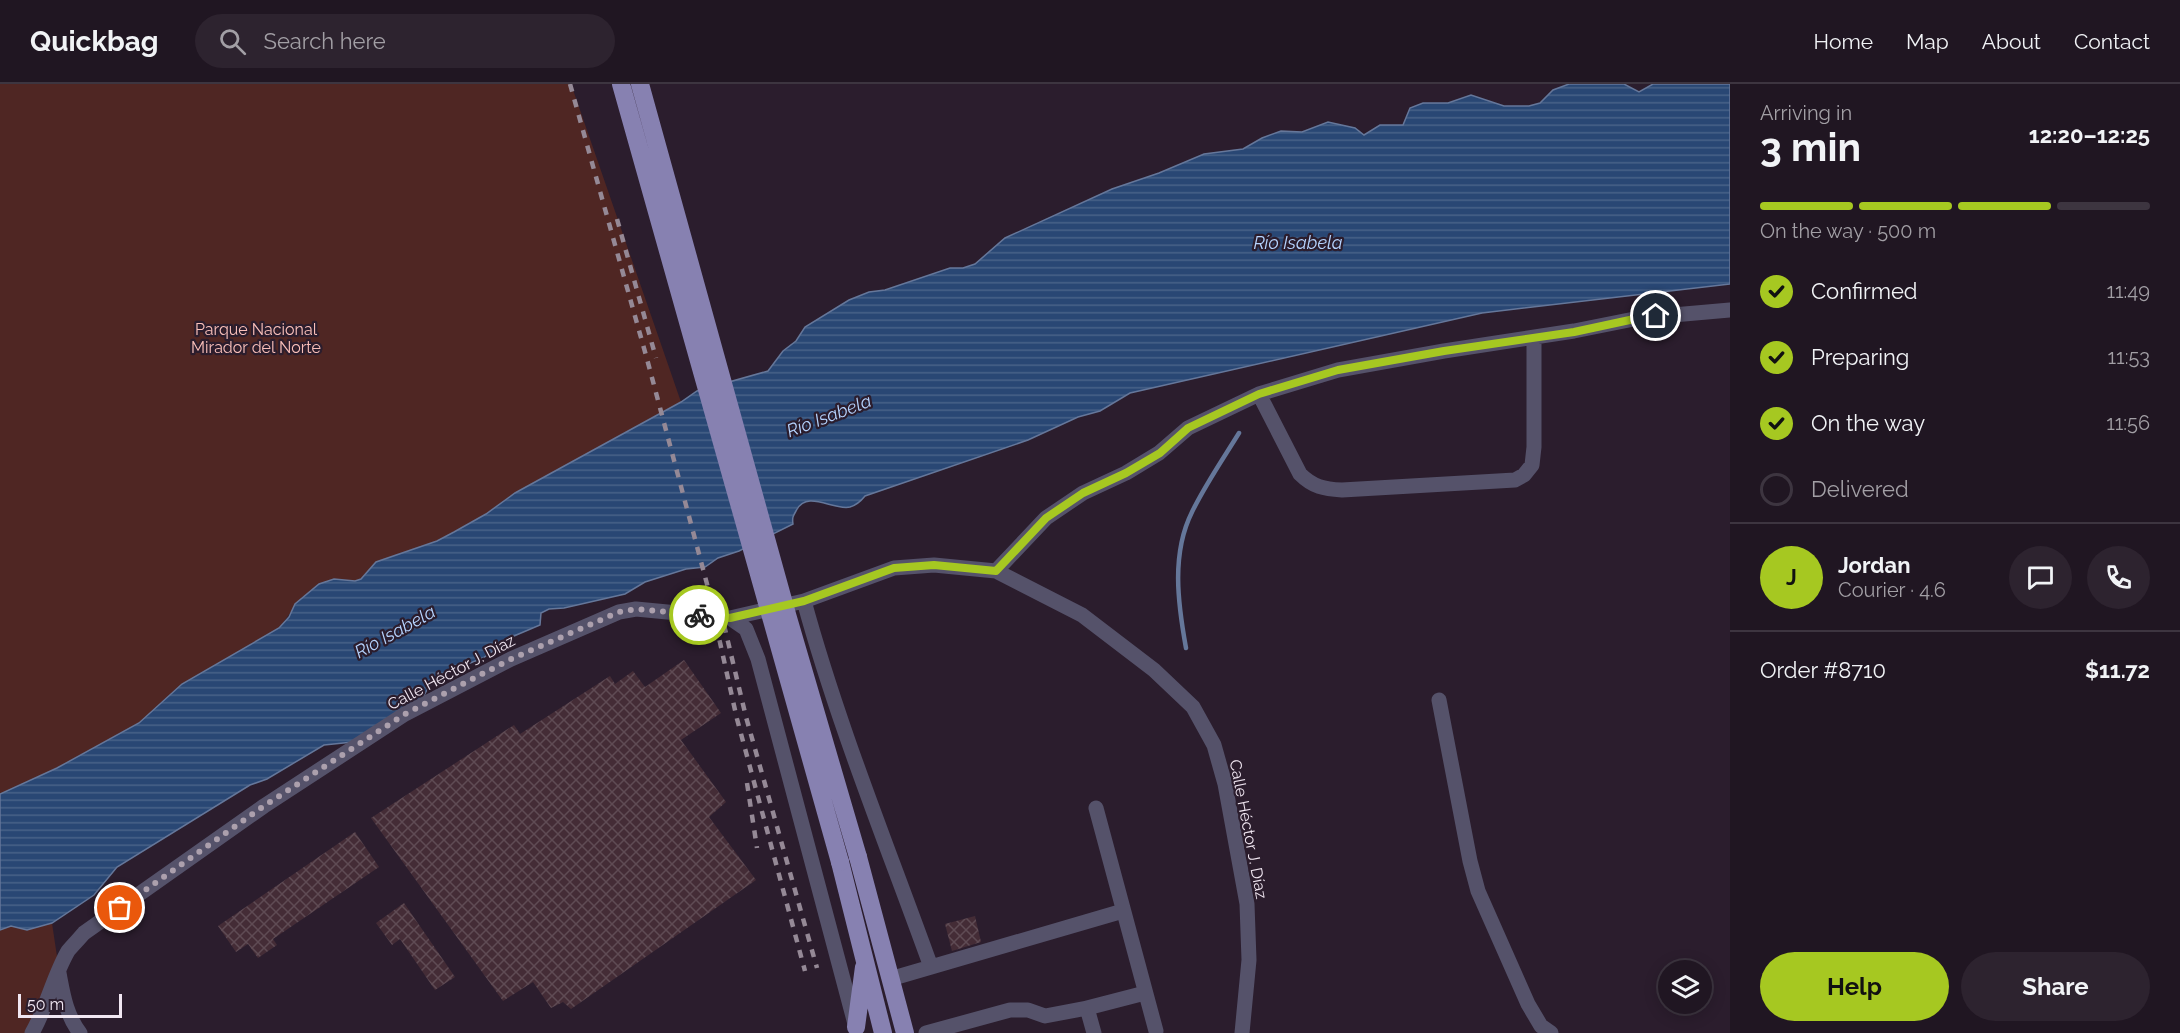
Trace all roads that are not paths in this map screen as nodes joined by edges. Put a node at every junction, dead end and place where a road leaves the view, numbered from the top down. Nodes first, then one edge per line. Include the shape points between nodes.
1 (621, 84) edge
2 (640, 84) edge
3 (1730, 310) edge
4 (1534, 338) junction
5 (1259, 394) junction
6 (996, 571) junction
7 (804, 601) junction
8 (730, 618) junction
9 (1439, 700) dead end
10 (1096, 807) dead end
11 (849, 860) junction
12 (1123, 911) junction
13 (865, 956) junction
14 (931, 967) junction
15 (59, 970) junction
16 (890, 979) junction
17 (1145, 993) junction
18 (1087, 1008) junction
19 (856, 1030) edge
20 (1156, 1031) dead end
21 (32, 1033) edge
22 (80, 1033) edge
23 (883, 1033) edge
24 (905, 1033) edge
25 (926, 1033) edge
26 (1094, 1033) edge
27 (1242, 1033) edge
28 (1551, 1033) edge

1 - 11 main road, bridge
2 - 11 main road, bridge via 788,618
3 - 4 street via 1639,318
4 - 5 street via 1338,370
4 - 5 street via 1532,465 1515,480 1322,489 1300,474
5 - 6 street via 1188,428 1160,453 1083,493 1046,518
6 - 7 street, Calle Héctor J. Díaz via 934,565 894,568
6 - 27 street, Calle Héctor J. Díaz via 1082,615 1154,670 1193,707 1204,726 1225,784 1247,904 1249,960
7 - 8 street, Calle Héctor J. Díaz
7 - 14 street via 847,739
8 - 15 street, Calle Héctor J. Díaz via 636,609 619,612 502,664 405,714 264,806 84,933
8 - 19 street via 746,629 758,659
9 - 28 street via 1478,891 1528,1004 1541,1026
10 - 12 street
11 - 13 main road
11 - 16 main road
12 - 14 street
12 - 17 street
13 - 19 main road
13 - 23 main road
14 - 16 street
15 - 21 street, Calle Héctor J. Díaz
15 - 22 street via 65,1004
16 - 24 main road
17 - 18 street
17 - 20 street
18 - 25 street via 1045,1017 1028,1010 1010,1010
18 - 26 street

